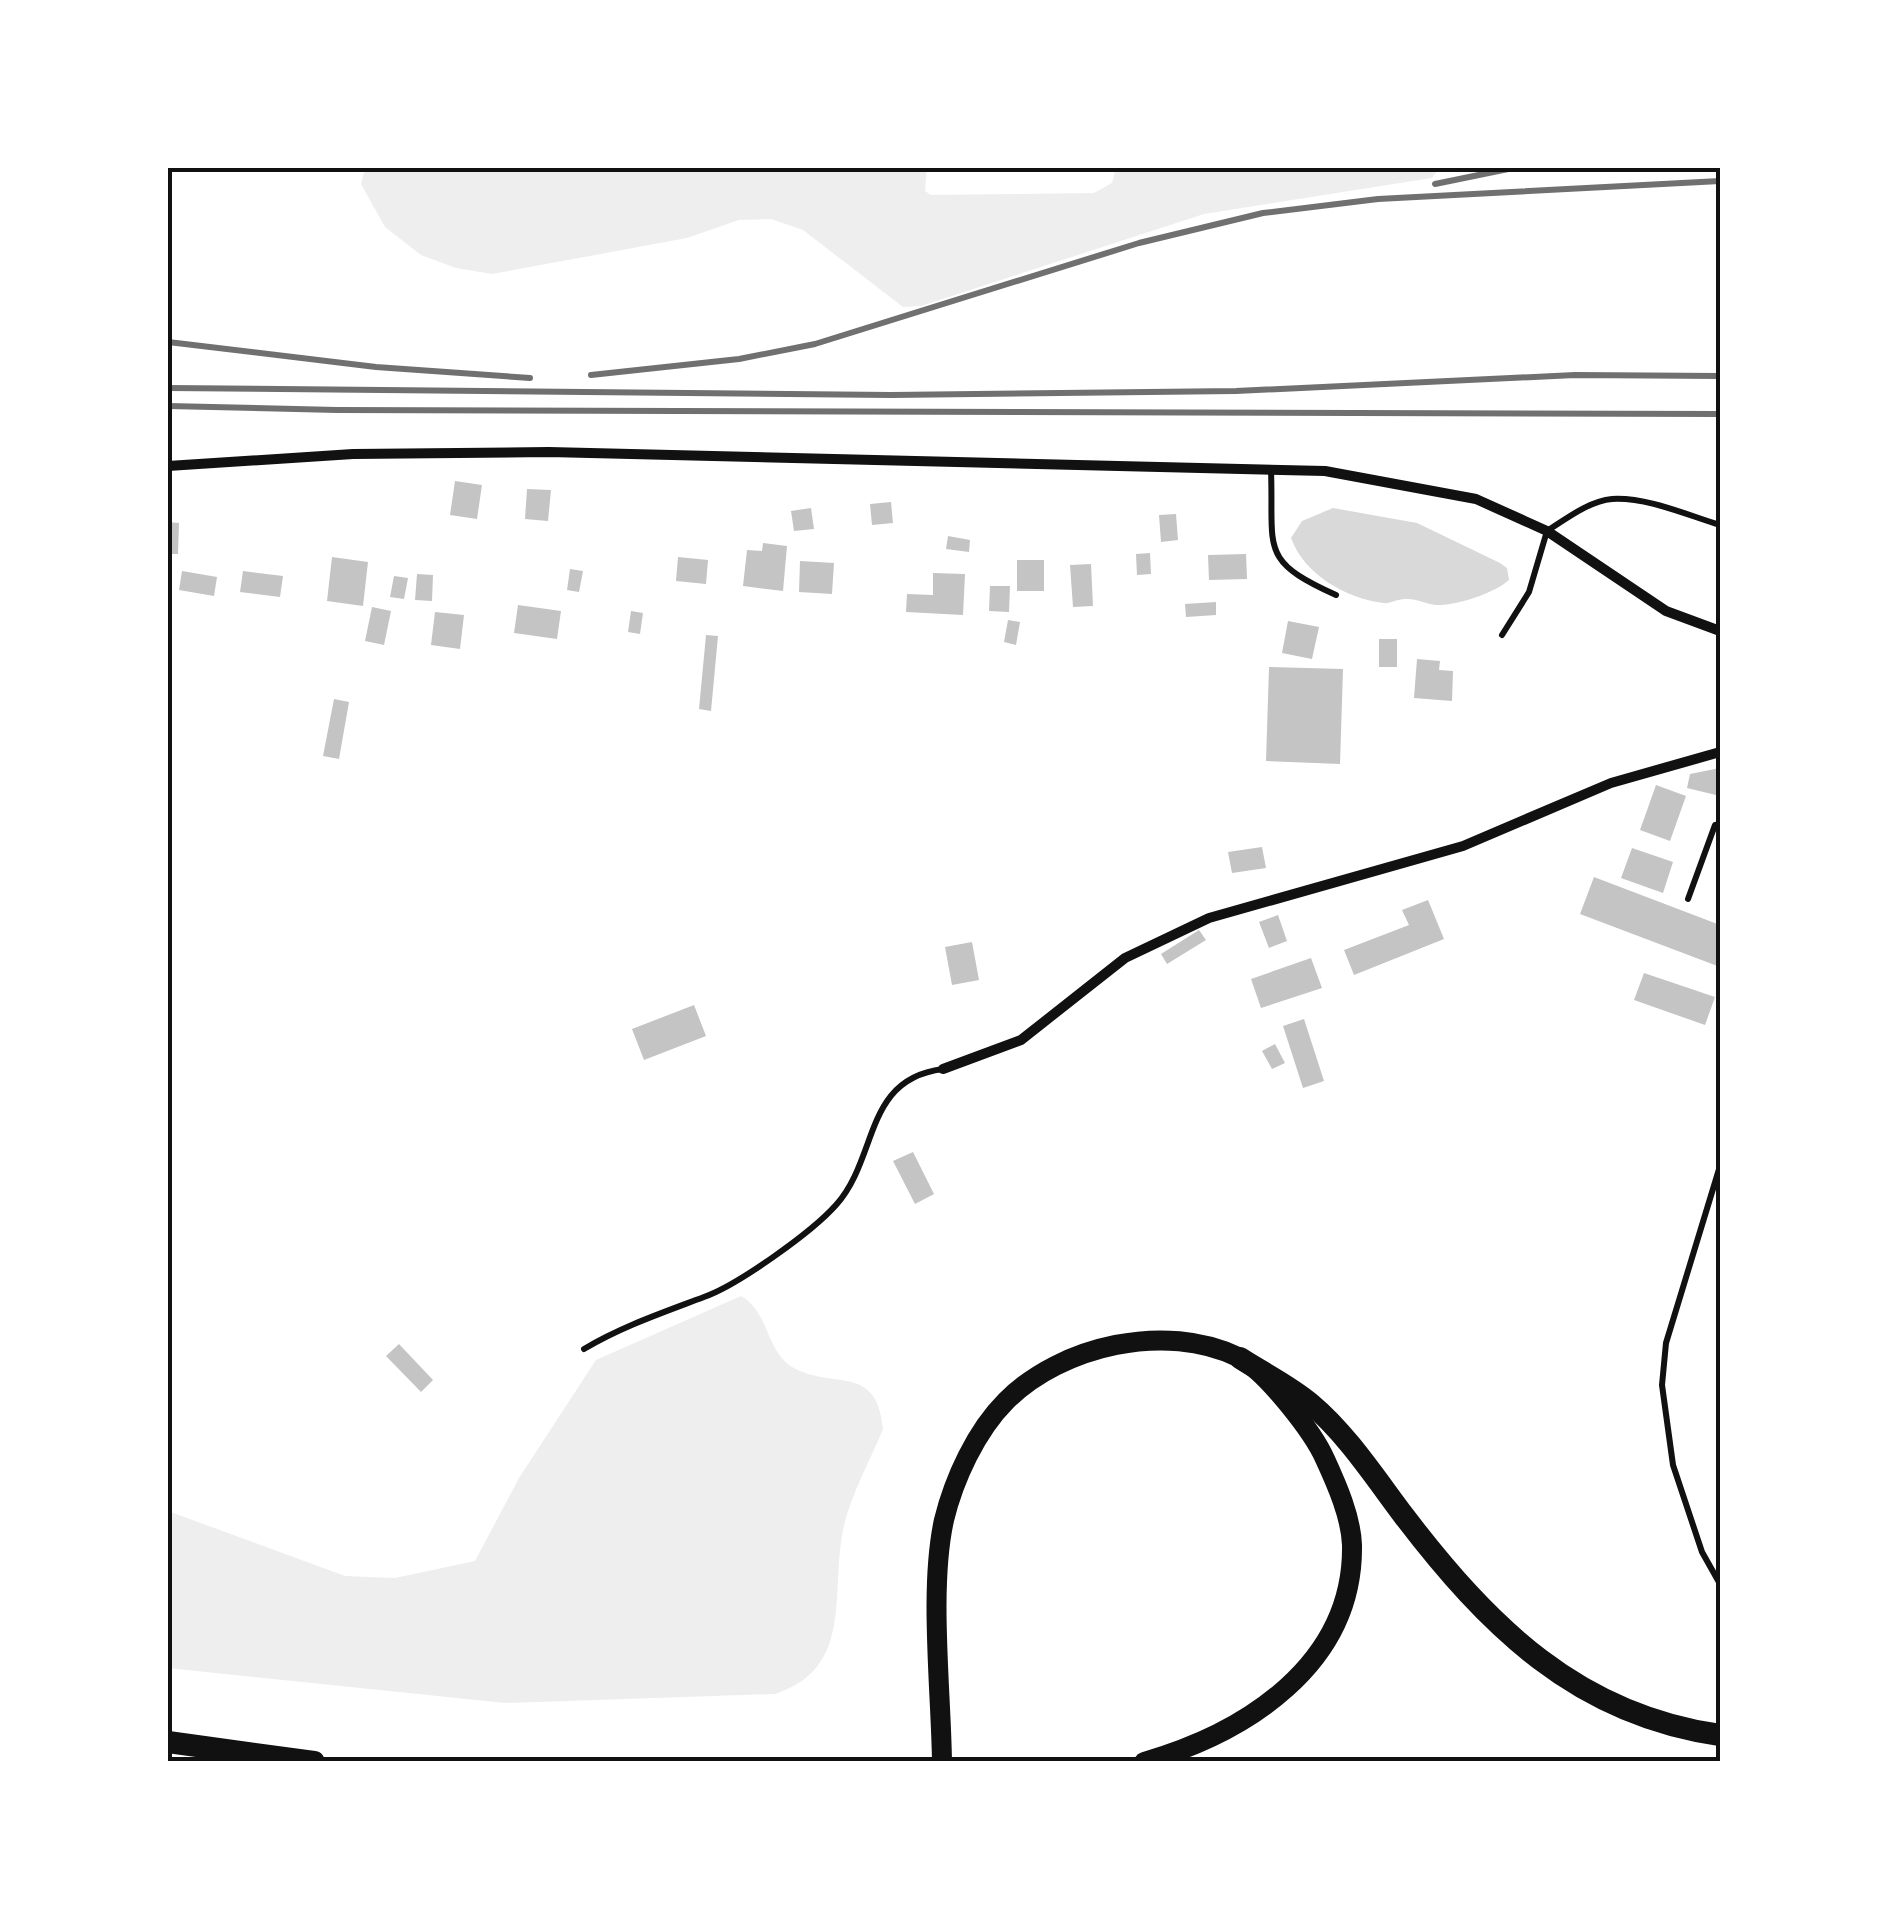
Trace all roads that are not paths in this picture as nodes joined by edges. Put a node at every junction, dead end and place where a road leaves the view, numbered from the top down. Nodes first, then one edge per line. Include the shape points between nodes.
1 (168, 466) edge
2 (1271, 468) junction
3 (1720, 525) edge
4 (1547, 531) junction
5 (1336, 595) dead end
6 (1720, 630) edge
7 (1502, 635) dead end
8 (1720, 752) edge
9 (1720, 824) edge
10 (1688, 900) dead end
11 (942, 1069) joint
12 (1720, 1166) edge
13 (584, 1348) dead end
14 (1240, 1358) junction
15 (1720, 1584) edge
16 (1720, 1735) edge
17 (168, 1742) edge
18 (314, 1762) edge
19 (942, 1762) edge
20 (1144, 1762) edge

1 - 2 street via 353,454 550,452
2 - 4 street via 1325,471 1476,499
2 - 5 lane via 1275,555 1290,574
3 - 4 lane via 1610,499
4 - 6 street via 1631,591
4 - 7 lane via 1529,592
8 - 11 street via 1610,783 1463,846 1210,918 1125,958 1021,1040
9 - 10 lane
11 - 13 lane via 915,1073 896,1089 874,1122 850,1186 819,1220 723,1288
12 - 15 lane via 1666,1343 1662,1386 1673,1465
14 - 16 highway via 1312,1404 1455,1584 1526,1653 1585,1692
14 - 19 main road via 1193,1343 1130,1341 1046,1370 1006,1400 982,1432 944,1521
14 - 20 main road via 1301,1418 1338,1488 1352,1544 1345,1595 1317,1658 1280,1698 1200,1746
17 - 18 highway

